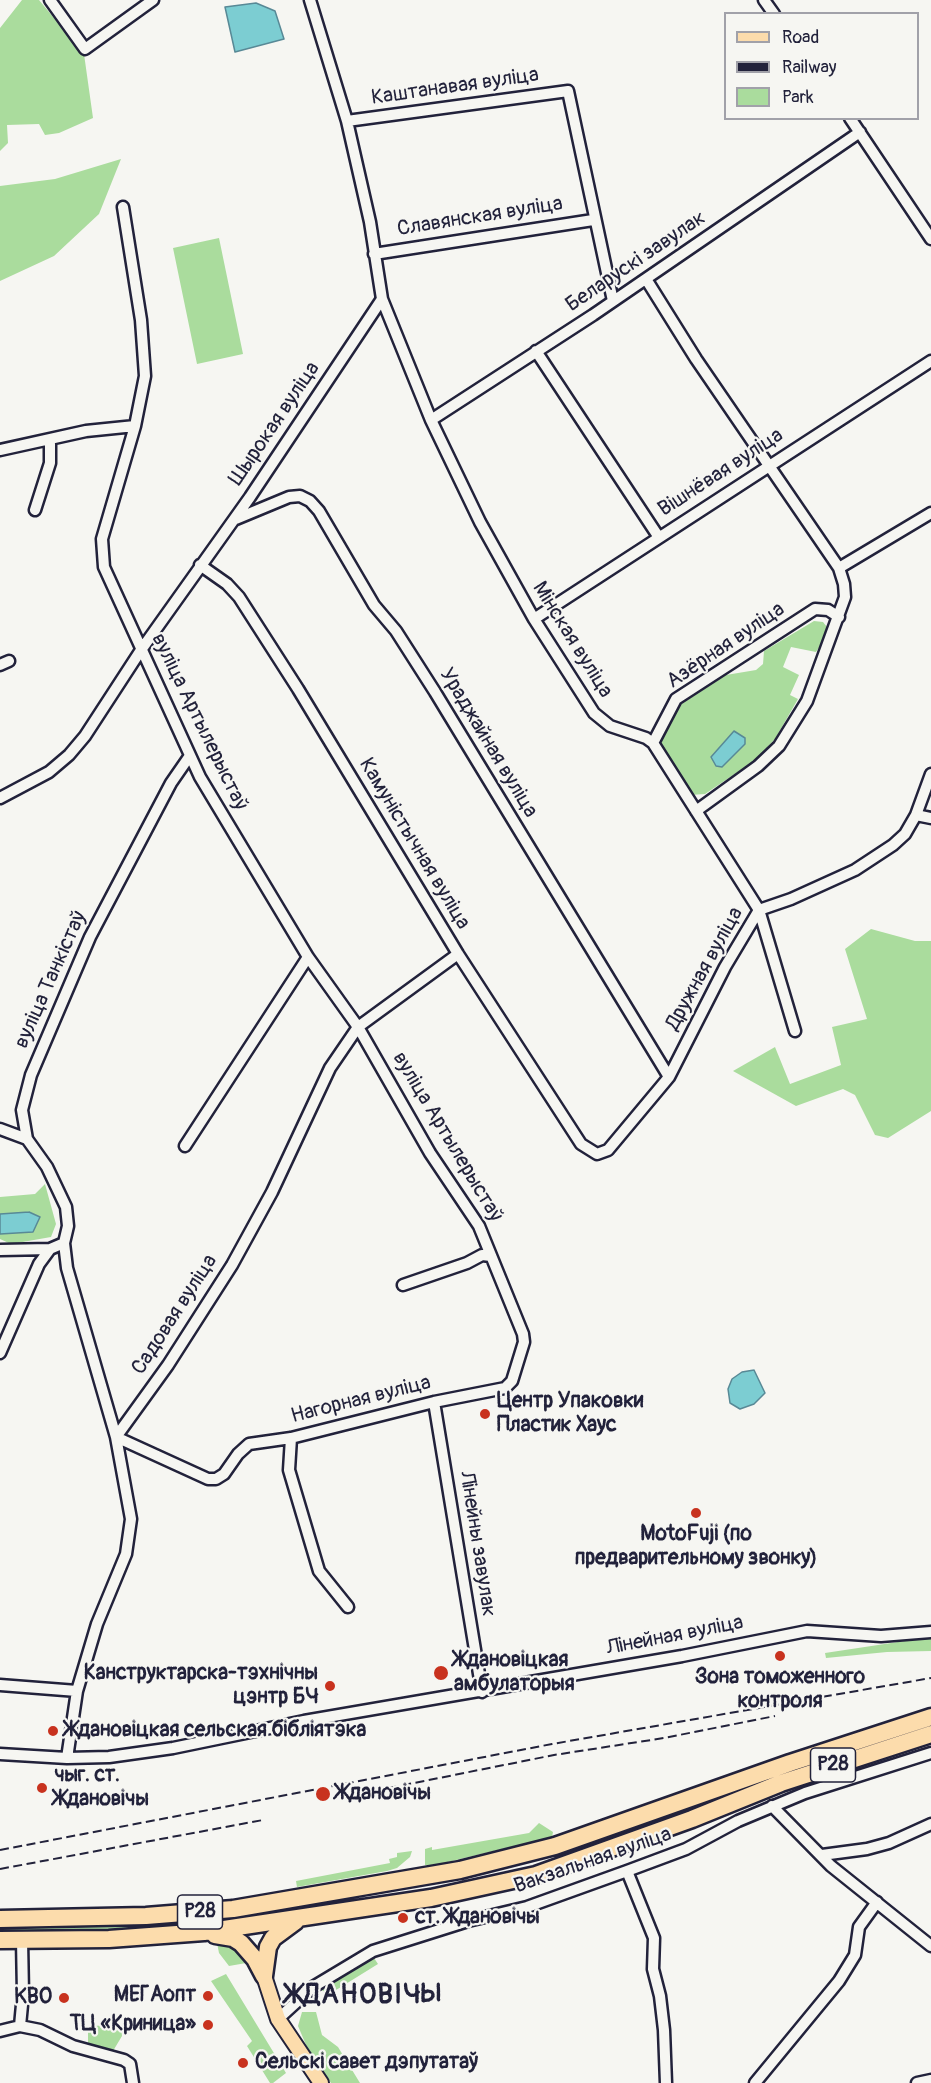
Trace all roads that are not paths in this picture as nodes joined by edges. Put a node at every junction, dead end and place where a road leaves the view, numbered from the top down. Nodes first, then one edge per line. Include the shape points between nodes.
1 (50, 0) edge
2 (153, 0) edge
3 (310, 0) edge
4 (851, 120) edge
5 (347, 121) junction
6 (860, 132) junction
7 (123, 207) dead end
8 (593, 220) junction
9 (931, 239) edge
10 (374, 254) junction
11 (646, 279) junction
12 (382, 299) junction
13 (613, 301) junction
14 (536, 351) junction
15 (931, 361) edge
16 (431, 420) junction
17 (135, 426) junction
18 (50, 439) junction
19 (0, 450) edge
20 (770, 465) junction
21 (35, 510) dead end
22 (931, 513) edge
23 (235, 519) junction
24 (658, 537) junction
25 (200, 565) junction
26 (839, 568) junction
27 (839, 617) junction
28 (534, 619) junction
29 (141, 650) junction
30 (653, 743) junction
31 (189, 757) junction
32 (931, 774) edge
33 (0, 798) edge
34 (696, 811) junction
35 (916, 815) junction
36 (931, 818) edge
37 (759, 910) junction
38 (458, 954) junction
39 (308, 957) junction
40 (358, 1027) junction
41 (795, 1031) dead end
42 (669, 1077) junction
43 (0, 1129) edge
44 (27, 1140) junction
45 (185, 1146) dead end
46 (587, 1150) joint
47 (64, 1243) junction
48 (50, 1249) junction
49 (0, 1250) edge
50 (493, 1260) junction
51 (403, 1285) dead end
52 (0, 1353) edge
53 (434, 1402) junction
54 (116, 1437) junction
55 (291, 1438) junction
56 (348, 1607) dead end
57 (931, 1632) edge
58 (0, 1686) edge
59 (77, 1691) junction
60 (482, 1692) junction
61 (931, 1717) edge
62 (931, 1734) edge
63 (931, 1753) edge
64 (0, 1754) edge
65 (67, 1758) junction
66 (772, 1806) junction
67 (931, 1824) edge
68 (822, 1854) junction
69 (627, 1871) junction
70 (878, 1902) junction
71 (0, 1919) edge
72 (296, 1920) junction
73 (204, 1932) junction
74 (0, 1940) edge
75 (22, 1940) junction
76 (931, 1946) edge
77 (264, 1976) junction
78 (278, 2019) junction
79 (20, 2026) junction
80 (0, 2031) edge
81 (931, 2080) edge
82 (133, 2083) edge
83 (321, 2083) edge
84 (666, 2083) edge
85 (755, 2083) edge
86 (916, 2083) edge

1 - 2 street via 85,49
3 - 5 street
4 - 6 street
5 - 8 street, Каштанавая вуліца via 568,91
5 - 10 street
6 - 9 street
6 - 11 street, Беларускі завулак
7 - 17 street, вуліца Артылерыстаў via 144,354 142,397
8 - 10 street, Славянская вуліца
8 - 13 street
10 - 12 street
11 - 13 street, Беларускі завулак
11 - 20 street
12 - 16 street, Мінская вуліца
12 - 23 street, Шырокая вуліца
13 - 14 street, Беларускі завулак
14 - 16 street, Беларускі завулак
14 - 24 street
15 - 20 street, Вішнёвая вуліца
16 - 28 street, Мінская вуліца via 480,522
17 - 18 street
17 - 29 street, вуліца Артылерыстаў via 102,545 104,567
18 - 19 street
18 - 21 street via 50,463
20 - 24 street, Вішнёвая вуліца
20 - 26 street
22 - 26 street
23 - 25 street, Шырокая вуліца
23 - 42 street, Ураджайная вуліца via 289,497 300,496 319,511 375,605 435,692
24 - 28 street, Вішнёвая вуліца
25 - 29 street, Шырокая вуліца
25 - 38 street, Камуністычная вуліца via 238,597
26 - 27 street via 845,597
27 - 30 street, Азёрная вуліца via 828,610 815,609 676,699
27 - 34 street via 807,701 779,746
28 - 30 street, Мінская вуліца via 594,713 610,726
29 - 31 street, вуліца Артылерыстаў
29 - 33 street, Шырокая вуліца via 69,755 49,772
30 - 34 street
31 - 39 street, вуліца Артылерыстаў
31 - 44 street, вуліца Танкістаў via 171,783 90,937 42,1050 22,1110
32 - 35 street, Дружная вуліца
34 - 37 street
35 - 36 street
35 - 37 street, Дружная вуліца via 905,834 874,859
37 - 41 street
37 - 42 street, Дружная вуліца
38 - 40 street, Садовая вуліца
38 - 46 street, Камуністычная вуліца
39 - 40 street, вуліца Артылерыстаў
39 - 45 street
40 - 50 street, вуліца Артылерыстаў via 429,1153 478,1226
40 - 54 street, Садовая вуліца via 330,1068 272,1192 231,1265 168,1365
42 - 46 street, Дружная вуліца via 608,1150 597,1154
43 - 44 street
44 - 47 street, вуліца Танкістаў via 47,1167 66,1207 68,1226
47 - 48 street
47 - 54 street, вуліца Танкістаў
48 - 49 street
48 - 52 street via 29,1281
50 - 51 street via 482,1255
50 - 53 street, Нагорная вуліца via 523,1334 512,1381 505,1388
53 - 55 street, Нагорная вуліца
53 - 60 street, Лінейны завулак
54 - 55 street, Нагорная вуліца via 208,1479 224,1474 249,1444
54 - 59 street via 131,1519 130,1537
55 - 56 street via 289,1470 319,1571
57 - 60 street, Лінейная вуліца via 881,1636 807,1631
58 - 59 street
59 - 65 street
60 - 65 street, Лінейная вуліца via 304,1721 173,1748
61 - 71 highway, Р28 via 565,1842 460,1870 233,1909 156,1916
62 - 72 highway, Р28 via 781,1783 536,1875 431,1898
63 - 66 street, Вакзальная вуліца via 860,1773
64 - 65 street, Лінейная вуліца
66 - 68 street
66 - 69 street, Вакзальная вуліца via 686,1849
67 - 68 street via 889,1843
68 - 70 street via 831,1866
69 - 78 street, Вакзальная вуліца via 527,1907 373,1951 313,1987
69 - 84 street via 654,1938 653,1969 663,2019
70 - 76 street
70 - 85 street via 859,1927 855,1955 838,1981
72 - 73 highway, Р28
72 - 77 highway via 273,1938
73 - 75 highway, Р28 via 109,1940
73 - 77 highway via 241,1943
74 - 75 highway, Р28
75 - 79 street via 24,1994
77 - 78 main road
78 - 83 main road
79 - 80 street
79 - 82 street via 124,2060 129,2064
81 - 86 street

